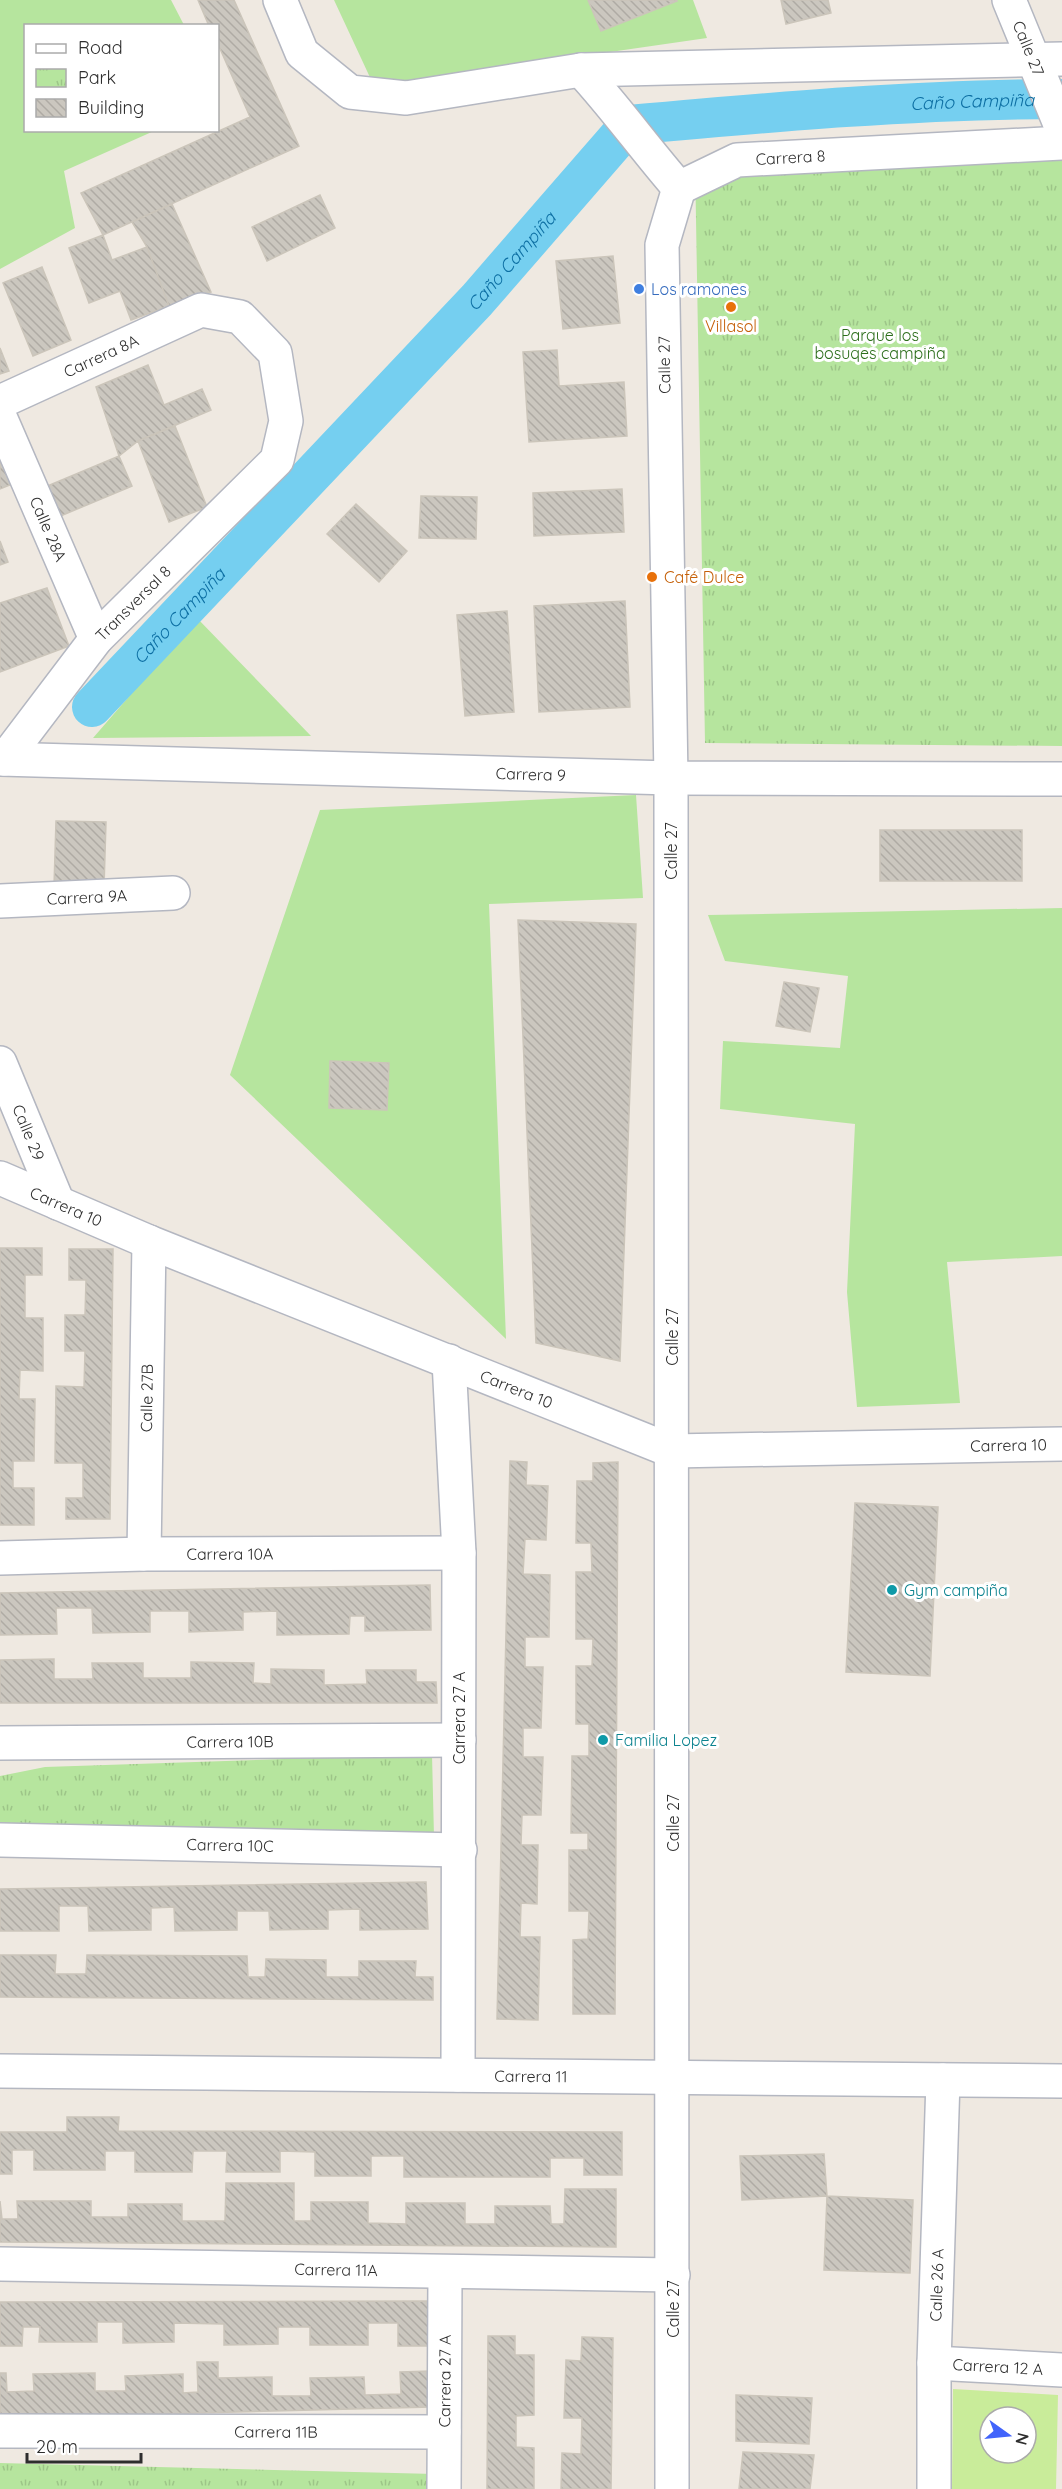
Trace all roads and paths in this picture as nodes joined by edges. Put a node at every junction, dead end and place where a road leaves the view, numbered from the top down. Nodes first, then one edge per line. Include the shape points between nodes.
1 (280, 0) edge
2 (1009, 0) edge
3 (1046, 65) edge
4 (581, 70) junction
5 (1060, 129) edge
6 (679, 188) junction
7 (0, 402) edge
8 (0, 417) edge
9 (277, 460) joint
10 (96, 639) junction
11 (2, 759) edge
12 (671, 778) junction
13 (1062, 779) edge
14 (173, 893) dead end
15 (0, 901) edge
16 (0, 1063) edge
17 (0, 1178) edge
18 (58, 1203) junction
19 (149, 1242) junction
20 (449, 1361) junction
21 (1062, 1444) edge
22 (672, 1451) junction
23 (459, 1553) junction
24 (144, 1554) junction
25 (0, 1558) edge
26 (459, 1740) junction
27 (0, 1743) edge
28 (0, 1840) edge
29 (460, 1850) junction
30 (0, 2071) edge
31 (458, 2076) junction
32 (674, 2078) junction
33 (943, 2080) junction
34 (1062, 2081) edge
35 (0, 2264) edge
36 (445, 2273) junction
37 (673, 2275) junction
38 (934, 2363) junction
39 (1062, 2370) edge
40 (0, 2431) edge
41 (444, 2432) junction
42 (444, 2489) edge
43 (672, 2489) edge
44 (934, 2489) edge

1 - 4 street via 302,53 350,92 406,98
2 - 3 street, Calle 27
3 - 4 street
3 - 5 street, Calle 27
4 - 6 street
5 - 6 street, Carrera 8 via 736,160
6 - 12 street, Calle 27 via 662,244
7 - 9 street, Carrera 8A via 201,310 240,317 275,353 286,421
8 - 10 street, Calle 28A
9 - 10 street, Transversal 8
10 - 11 street, Transversal 8
11 - 12 street, Carrera 9
12 - 13 street, Carrera 9
12 - 22 street, Calle 27
14 - 15 street, Carrera 9A
16 - 18 street, Calle 29
17 - 18 street, Carrera 10
18 - 19 street, Carrera 10
19 - 20 street, Carrera 10
19 - 24 street, Calle 27B
20 - 22 street, Carrera 10
20 - 23 street, Carrera 27 A
21 - 22 street, Carrera 10
22 - 32 street, Calle 27
23 - 24 street, Carrera 10A
23 - 26 street, Carrera 27 A
24 - 25 street, Carrera 10A
26 - 27 street, Carrera 10B
26 - 29 street, Carrera 27 A
28 - 29 street, Carrera 10C
29 - 31 street, Carrera 27 A
30 - 31 street, Carrera 11
31 - 32 street, Carrera 11
32 - 33 street, Carrera 11
32 - 37 street, Calle 27
33 - 34 street, Carrera 11
33 - 38 street, Calle 26 A
35 - 36 street, Carrera 11A
36 - 37 street, Carrera 11A
36 - 41 street, Carrera 27 A
37 - 43 street, Calle 27
38 - 39 street, Carrera 12 A
38 - 44 street, Calle 26 A
40 - 41 street, Carrera 11B
41 - 42 street, Carrera 27 A

